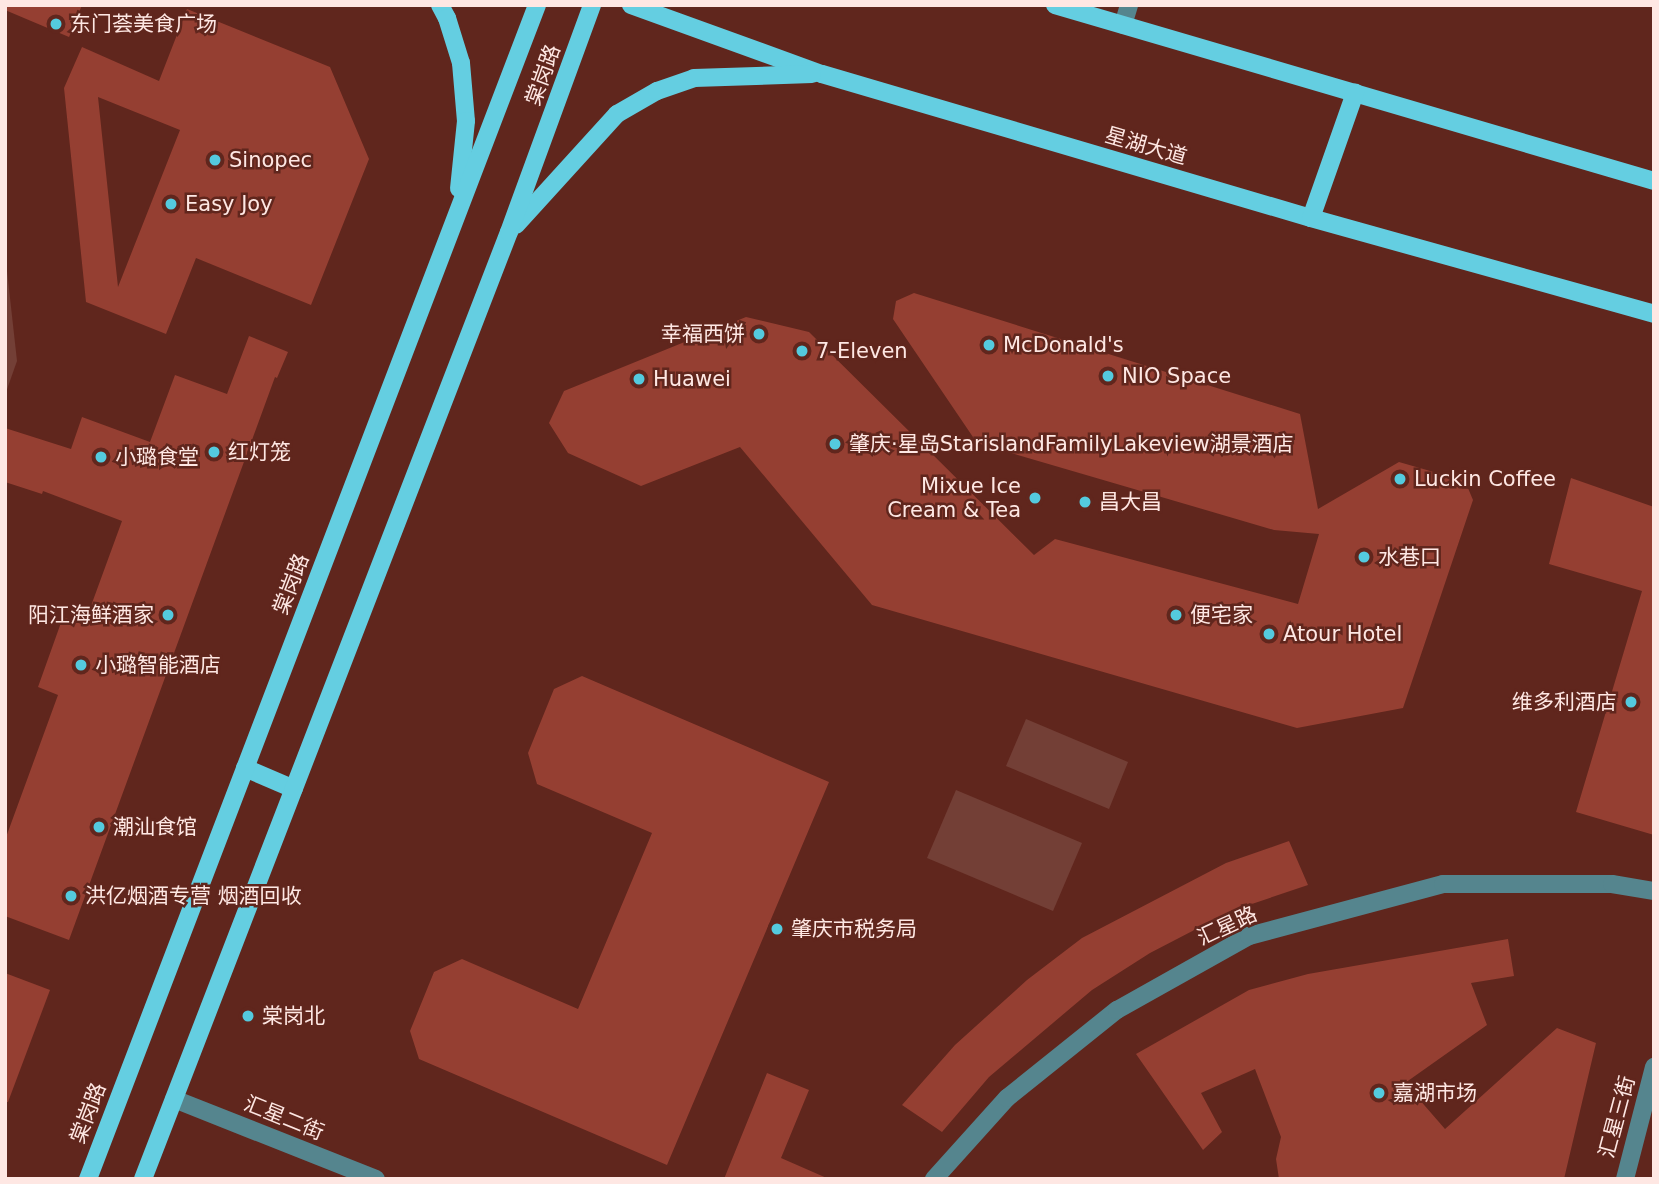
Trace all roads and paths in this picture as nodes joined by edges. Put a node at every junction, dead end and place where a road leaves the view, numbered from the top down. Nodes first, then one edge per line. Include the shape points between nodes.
1 (439, 5) edge
2 (537, 5) edge
3 (592, 5) edge
4 (631, 5) edge
5 (1055, 5) edge
6 (1129, 5) edge
7 (1123, 25) junction
8 (822, 74) junction
9 (1355, 93) junction
10 (1654, 181) edge
11 (457, 212) junction
12 (1311, 218) junction
13 (509, 232) junction
14 (1654, 314) edge
15 (245, 768) junction
16 (294, 789) junction
17 (1654, 891) edge
18 (1654, 1067) edge
19 (174, 1099) junction
20 (88, 1179) edge
21 (143, 1179) edge
22 (376, 1179) edge
23 (934, 1179) edge
24 (1625, 1179) edge

1 - 11 main road via 461,63 466,121
2 - 11 main road, 棠岗路
3 - 13 main road, 棠岗路
4 - 8 main road, 星湖大道
5 - 7 main road
6 - 7 street
7 - 9 main road
8 - 12 main road, 星湖大道
8 - 13 main road via 694,78 657,91 617,114
9 - 10 main road
9 - 12 main road
11 - 15 main road, 棠岗路
12 - 14 main road, 星湖大道
13 - 16 main road, 棠岗路
15 - 16 main road
15 - 20 main road, 棠岗路
16 - 19 main road, 棠岗路
17 - 23 street, 汇星路 via 1612,884 1443,884 1249,936 1117,1010 1007,1098
18 - 24 street, 汇星三街
19 - 21 main road, 棠岗路
19 - 22 street, 汇星二街

